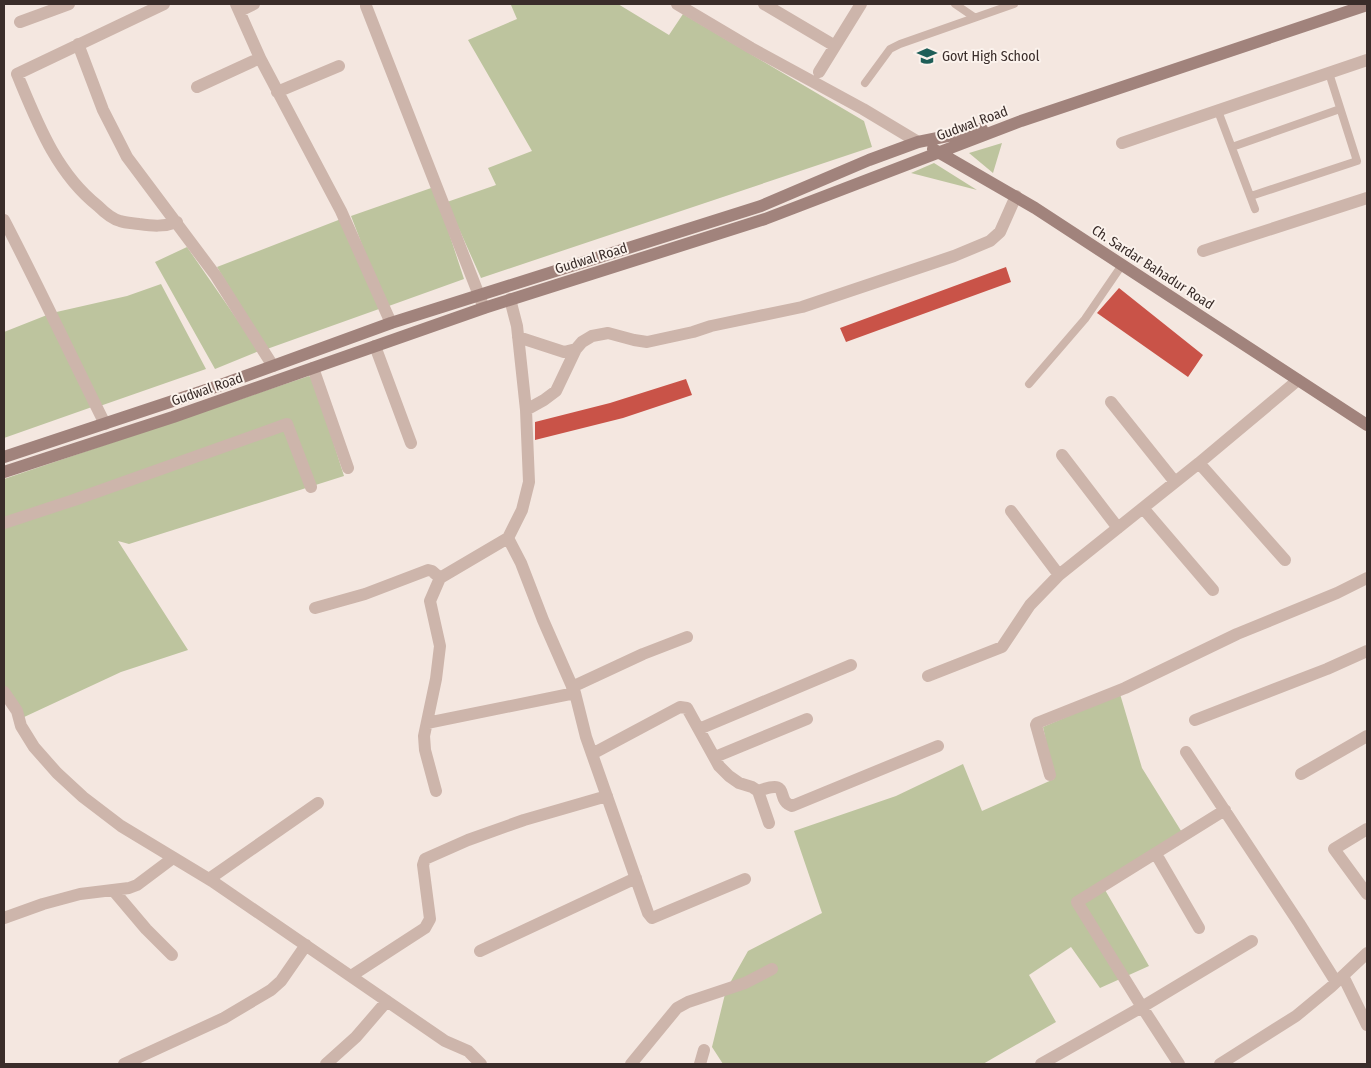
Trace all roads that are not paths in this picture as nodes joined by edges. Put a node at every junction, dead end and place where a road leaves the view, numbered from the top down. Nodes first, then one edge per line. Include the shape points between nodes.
1 (69, 4) edge
2 (254, 4) edge
3 (677, 4) edge
4 (764, 4) edge
5 (861, 4) edge
6 (955, 4) edge
7 (1014, 4) edge
8 (158, 5) edge
9 (1367, 5) edge
10 (366, 6) dead end
11 (238, 8) edge
12 (974, 17) junction
13 (20, 22) dead end
14 (78, 44) junction
15 (835, 46) junction
16 (260, 58) junction
17 (1367, 60) edge
18 (339, 66) dead end
19 (819, 72) dead end
20 (1329, 73) junction
21 (865, 83) dead end
22 (197, 87) dead end
23 (278, 92) junction
24 (1340, 109) junction
25 (1218, 111) junction
26 (1021, 121) junction
27 (918, 142) junction
28 (1122, 143) dead end
29 (1232, 147) junction
30 (938, 152) junction
31 (1016, 196) junction
32 (1251, 196) junction
33 (1367, 198) edge
34 (1255, 208) dead end
35 (4, 220) edge
36 (177, 222) junction
37 (1203, 251) dead end
38 (1122, 265) junction
39 (479, 294) junction
40 (510, 299) junction
41 (484, 308) junction
42 (391, 323) junction
43 (518, 337) junction
44 (375, 346) junction
45 (576, 349) junction
46 (273, 366) junction
47 (313, 368) junction
48 (1298, 380) junction
49 (1029, 384) dead end
50 (1111, 402) dead end
51 (526, 410) junction
52 (105, 424) junction
53 (1367, 425) edge
54 (411, 443) dead end
55 (1062, 455) dead end
56 (4, 457) edge
57 (1198, 463) junction
58 (348, 468) dead end
59 (4, 472) edge
60 (1175, 482) junction
61 (311, 487) dead end
62 (1143, 508) junction
63 (1011, 510) dead end
64 (4, 523) edge
65 (1118, 528) junction
66 (508, 538) junction
67 (1285, 560) dead end
68 (1059, 576) junction
69 (440, 578) junction
70 (1367, 578) edge
71 (1213, 590) dead end
72 (315, 608) dead end
73 (687, 637) dead end
74 (1367, 650) edge
75 (851, 664) dead end
76 (928, 676) dead end
77 (573, 690) junction
78 (4, 692) edge
79 (807, 720) dead end
80 (1195, 720) dead end
81 (427, 723) junction
82 (699, 729) junction
83 (1367, 736) edge
84 (938, 746) dead end
85 (1186, 752) dead end
86 (592, 754) junction
87 (715, 757) junction
88 (1300, 774) dead end
89 (1050, 776) dead end
90 (436, 791) dead end
91 (758, 791) junction
92 (607, 796) junction
93 (318, 803) dead end
94 (1225, 810) junction
95 (769, 822) dead end
96 (1367, 829) edge
97 (1156, 854) junction
98 (174, 858) junction
99 (636, 878) junction
100 (209, 879) junction
101 (746, 880) dead end
102 (113, 890) junction
103 (1367, 894) edge
104 (4, 918) edge
105 (1199, 928) dead end
106 (1252, 941) dead end
107 (306, 945) junction
108 (480, 951) dead end
109 (1367, 953) edge
110 (172, 955) dead end
111 (772, 970) dead end
112 (351, 976) junction
113 (1340, 979) junction
114 (387, 1001) junction
115 (1142, 1007) junction
116 (1367, 1025) edge
117 (704, 1050) dead end
118 (124, 1064) edge
119 (326, 1064) edge
120 (481, 1064) edge
121 (631, 1064) edge
122 (700, 1064) edge
123 (1042, 1064) edge
124 (1179, 1064) edge
125 (1220, 1064) edge

1 - 13 street
2 - 11 street
3 - 27 street
4 - 15 street
5 - 15 street
6 - 12 lane
7 - 12 lane
8 - 14 street
9 - 26 main road
10 - 39 street
11 - 16 street
12 - 21 lane via 890,49
14 - 36 street via 103,110 127,157
14 - 36 street via 17,74 55,156 85,196 120,221 157,226
15 - 19 street
16 - 22 street
16 - 23 street
17 - 20 street
18 - 23 street
20 - 24 lane
20 - 25 street
23 - 42 street via 341,212
24 - 29 lane
24 - 32 lane via 1357,161
25 - 28 street
25 - 29 lane
26 - 27 main road, Gudwal Road
26 - 30 main road, Gudwal Road
27 - 30 main road, Ch. Sardar Bahadur Road
27 - 39 main road, Gudwal Road via 761,206
29 - 32 lane
30 - 31 main road, Ch. Sardar Bahadur Road
30 - 40 main road, Gudwal Road via 765,219
31 - 38 main road, Ch. Sardar Bahadur Road
31 - 45 street via 1000,232 990,241 954,256 802,307 648,342 608,333 592,336
32 - 34 lane
33 - 37 street
35 - 52 street
36 - 46 street
38 - 48 main road, Ch. Sardar Bahadur Road
38 - 49 lane via 1085,319
39 - 41 street
39 - 42 main road, Gudwal Road
40 - 41 main road, Gudwal Road
40 - 43 street
41 - 44 main road, Gudwal Road
42 - 46 main road, Gudwal Road
43 - 45 street via 564,352
43 - 51 street
44 - 47 main road, Gudwal Road
44 - 54 street
45 - 51 street via 556,391
46 - 52 main road, Gudwal Road
47 - 58 street
47 - 59 main road, Gudwal Road
48 - 53 main road, Ch. Sardar Bahadur Road
48 - 57 street
50 - 60 street
51 - 66 street via 529,482 522,510
52 - 56 main road, Gudwal Road
55 - 65 street
57 - 60 street
57 - 67 street
60 - 62 street
61 - 64 street via 287,424
62 - 65 street
62 - 71 street
63 - 68 street
65 - 68 street
66 - 69 street
66 - 77 street
68 - 76 street via 1030,605 1002,647
69 - 72 street via 428,570 365,594
69 - 81 street via 430,601 440,646
70 - 89 street via 1237,634 1125,688 1037,723
73 - 77 street via 643,654
74 - 80 street
75 - 82 street
77 - 81 street
77 - 86 street
78 - 98 street via 34,747 57,773 121,826
79 - 87 street
81 - 90 street via 425,750
82 - 86 street via 687,708 680,707
82 - 87 street
83 - 88 street
84 - 91 street via 792,806 777,786
85 - 94 street
86 - 92 street
87 - 91 street via 729,776
91 - 95 street
92 - 99 street
92 - 112 street via 524,820 425,859 430,919 425,928
93 - 100 street
94 - 97 street
94 - 113 street
96 - 103 street via 1334,849
97 - 105 street
97 - 115 street via 1078,902
98 - 100 street
98 - 102 street via 137,886
99 - 101 street via 652,918
99 - 108 street
100 - 107 street
102 - 104 street via 80,894
102 - 110 street
106 - 115 street
107 - 112 street
107 - 118 street via 271,990 224,1018
109 - 113 street
111 - 121 street via 677,1008
112 - 114 street
113 - 116 street
113 - 125 street via 1296,1016
114 - 119 street via 351,1042
114 - 120 street via 445,1041 468,1051
115 - 123 street
115 - 124 street
117 - 122 street

